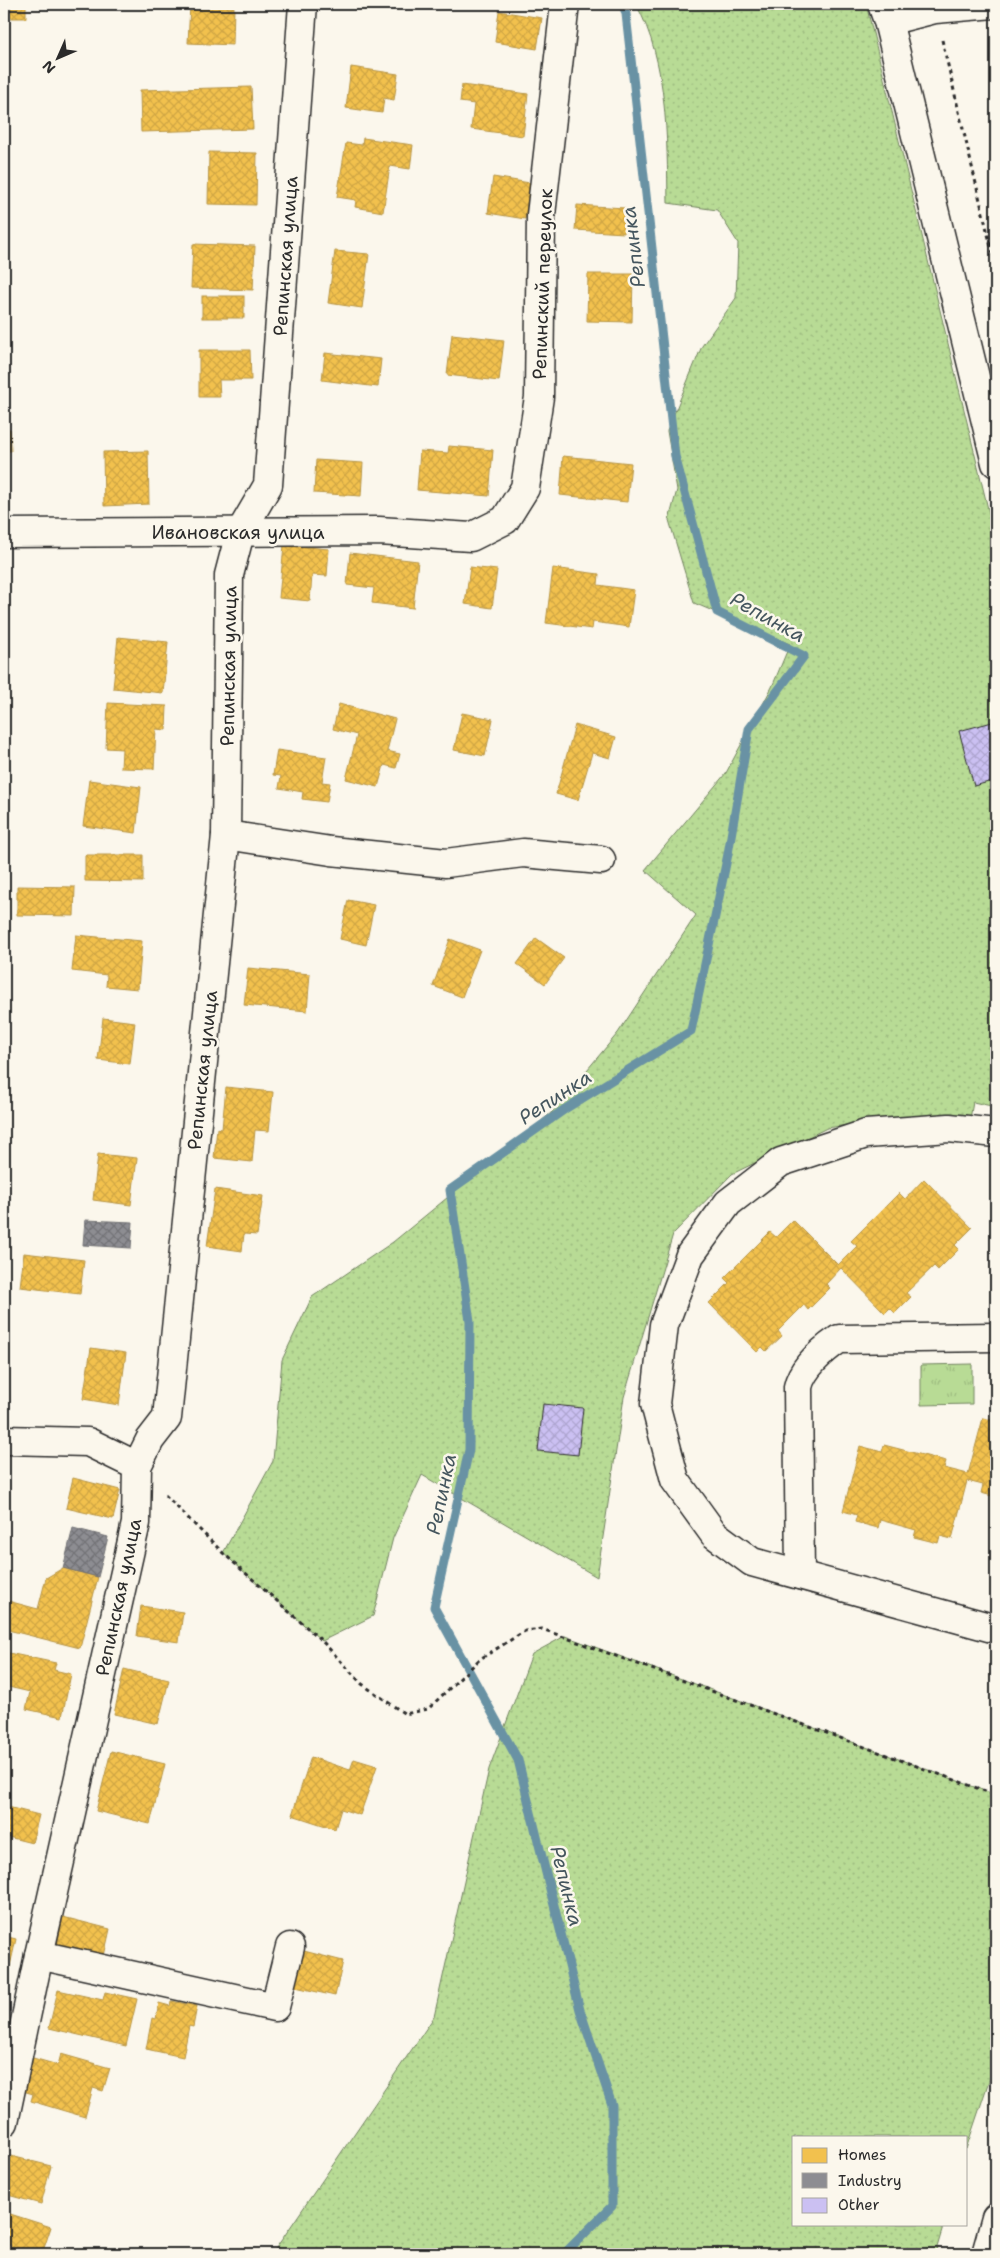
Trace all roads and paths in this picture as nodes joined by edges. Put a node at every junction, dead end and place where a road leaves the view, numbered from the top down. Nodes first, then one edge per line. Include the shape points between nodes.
1 (303, 4) edge
2 (565, 4) edge
3 (994, 4) edge
4 (885, 12) edge
5 (942, 40) dead end
6 (996, 268) edge
7 (986, 380) edge
8 (996, 463) edge
9 (4, 533) edge
10 (240, 533) junction
11 (471, 537) joint
12 (226, 835) junction
13 (600, 860) dead end
14 (996, 1133) edge
15 (996, 1337) edge
16 (4, 1440) edge
17 (137, 1466) junction
18 (800, 1575) junction
19 (996, 1629) edge
20 (996, 1795) edge
21 (290, 1947) dead end
22 (39, 1955) junction
23 (4, 2122) edge
24 (996, 2218) edge
25 (986, 2254) edge

1 - 10 street, Репинская улица via 268,485
2 - 11 street, Репинский переулок via 541,215 539,397 525,488 505,520
3 - 4 street
4 - 7 street
5 - 6 path
7 - 8 street
9 - 10 street, Ивановская улица
10 - 11 street, Ивановская улица via 379,531
10 - 12 street, Репинская улица via 229,575
12 - 13 street via 331,851 446,863 523,853
12 - 17 street, Репинская улица via 167,1418 150,1440
14 - 18 street via 949,1128 866,1134 781,1162 728,1203 690,1255 664,1325 655,1404 674,1480 714,1534 752,1562
15 - 18 street via 838,1339 805,1370 798,1387
16 - 17 street via 88,1442
17 - 20 path via 223,1553 322,1641 362,1684 405,1714 428,1709 480,1659 525,1631 542,1629
17 - 22 street, Репинская улица via 136,1523
18 - 19 street
21 - 22 street via 276,2007
22 - 23 street, Репинская улица
24 - 25 street

